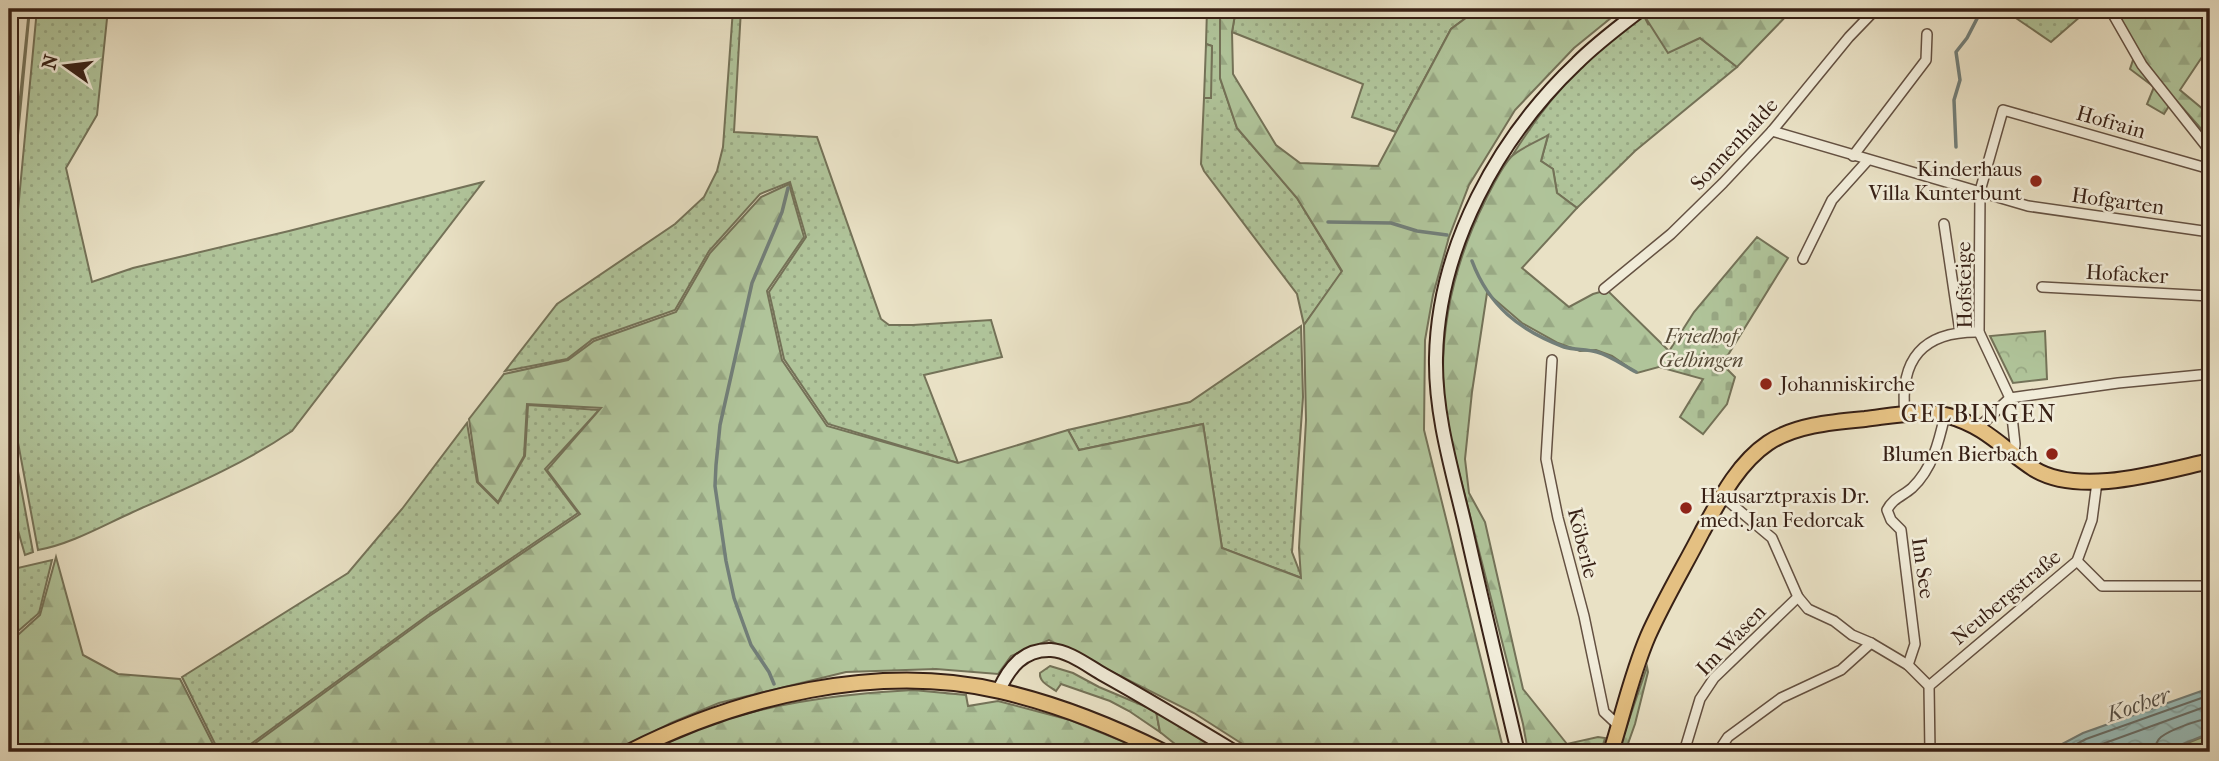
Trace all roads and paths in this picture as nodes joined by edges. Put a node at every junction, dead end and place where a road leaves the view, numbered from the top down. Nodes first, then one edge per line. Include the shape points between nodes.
1 (1642, 9) edge
2 (1876, 9) edge
3 (2110, 9) edge
4 (1927, 34) dead end
5 (2003, 110) joint
6 (1772, 131) junction
7 (2210, 151) edge
8 (1853, 156) junction
9 (1868, 160) junction
10 (2210, 169) edge
11 (1980, 191) junction
12 (1944, 224) dead end
13 (2210, 232) edge
14 (1803, 259) dead end
15 (2042, 287) dead end
16 (1604, 289) dead end
17 (2210, 296) edge
18 (1959, 331) junction
19 (1979, 332) junction
20 (1552, 360) dead end
21 (2210, 374) edge
22 (2010, 398) junction
23 (1905, 415) junction
24 (1945, 415) junction
25 (1979, 428) junction
26 (2014, 454) junction
27 (2210, 461) edge
28 (2097, 482) junction
29 (1722, 496) junction
30 (2077, 561) junction
31 (2210, 586) edge
32 (1798, 597) junction
33 (1871, 643) junction
34 (1908, 665) junction
35 (1929, 686) junction
36 (999, 690) junction
37 (1619, 726) junction
38 (629, 752) edge
39 (1164, 752) edge
40 (1235, 752) edge
41 (1518, 752) edge
42 (1611, 752) edge
43 (1684, 752) edge
44 (1718, 752) edge
45 (1930, 752) edge

1 - 41 main road via 1576,64 1494,167 1458,245 1438,326 1440,419
2 - 6 street, Sonnenhalde
3 - 7 street via 2142,65
4 - 8 street via 1926,60
5 - 10 street, Hofrain
5 - 11 street, Hofsteige
6 - 8 street, Hofgarten
6 - 16 street, Sonnenhalde via 1671,234
8 - 9 street, Hofgarten
9 - 11 street, Hofgarten
9 - 14 street via 1832,201
11 - 13 street, Hofgarten via 2028,206
11 - 19 street, Hofsteige
12 - 18 street
15 - 17 street, Hofacker
18 - 19 street
18 - 23 street via 1921,348 1906,380
19 - 22 street, Hofsteige
20 - 37 street, Köberle via 1546,458 1604,712
21 - 22 street
22 - 25 street
22 - 26 street, Hofsteige
23 - 24 main road
23 - 29 main road via 1826,424 1783,435 1746,463
24 - 25 main road
24 - 34 street, Im See via 1936,453 1912,488 1887,510 1901,530 1915,643
25 - 26 main road
26 - 28 main road via 2046,475
27 - 28 main road
28 - 30 street, Neubergstraße via 2092,520
29 - 32 street via 1772,538
29 - 37 main road via 1647,638
30 - 31 street via 2102,586
30 - 35 street, Neubergstraße
32 - 33 street via 1808,609
32 - 43 street, Im Wasen via 1714,678 1700,699
33 - 34 street
33 - 44 street via 1840,670 1782,698 1728,737
34 - 35 street
35 - 45 street
36 - 38 main road via 910,682 818,688 741,706
36 - 39 main road via 1101,723
36 - 40 main road via 1006,674 1024,656 1060,651
37 - 42 main road

